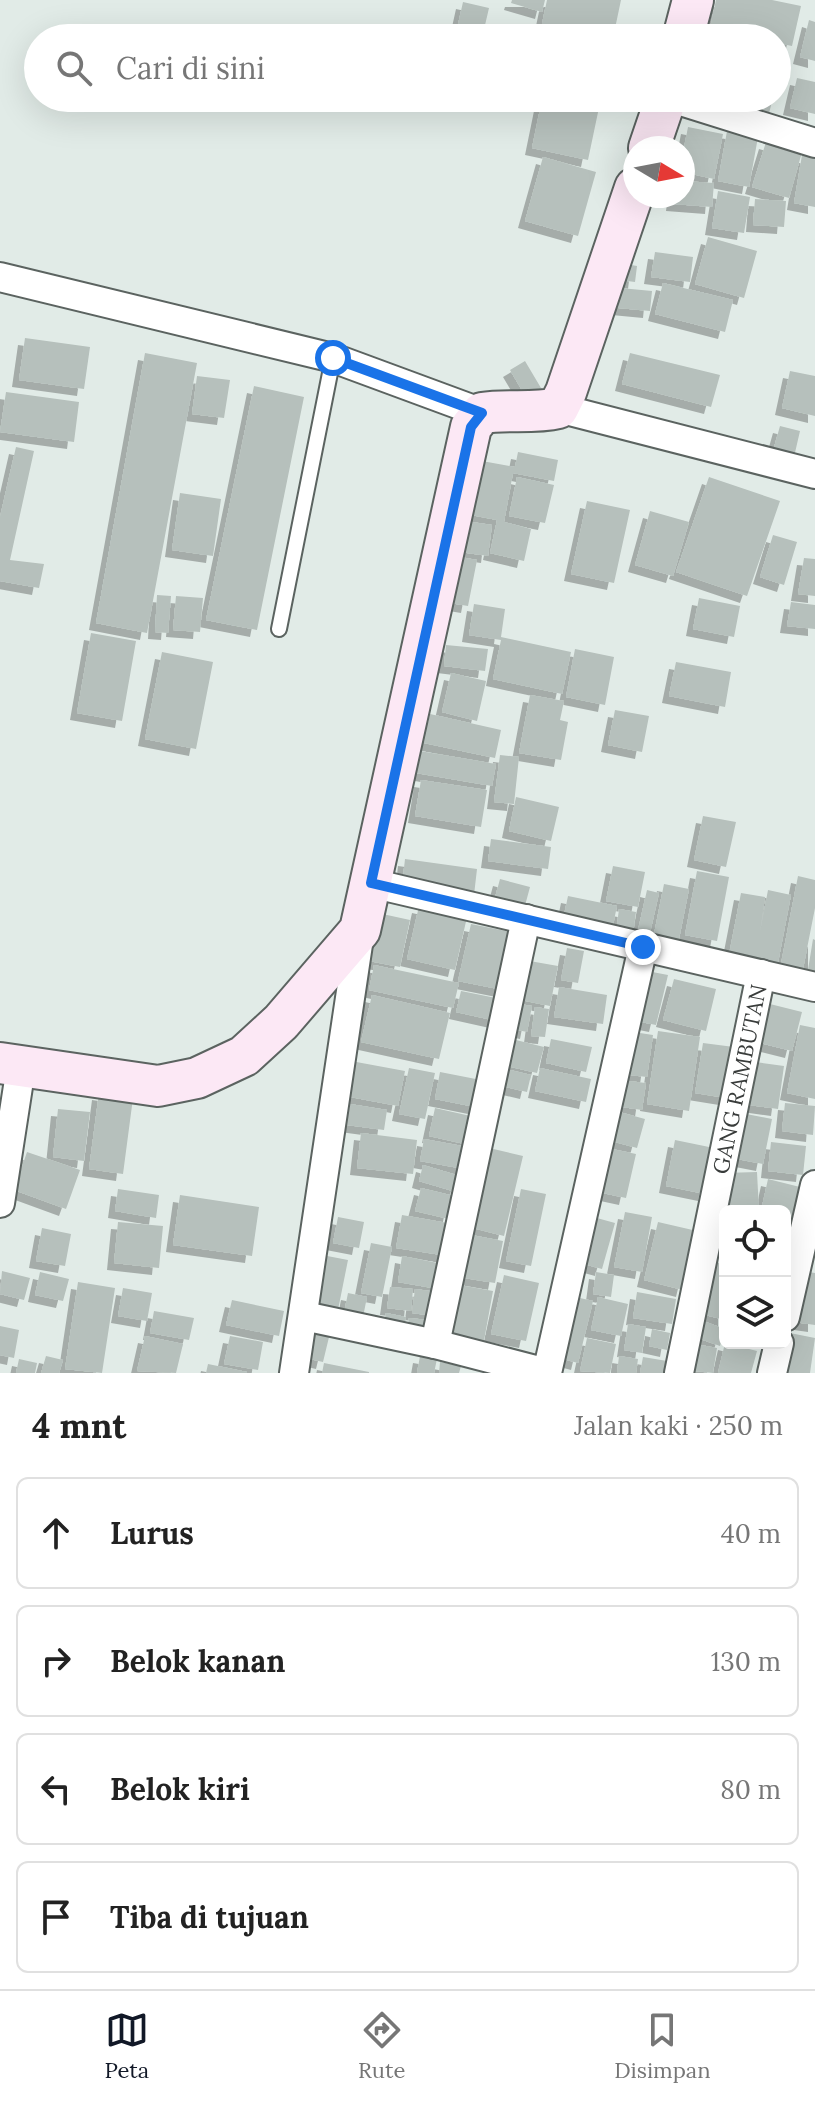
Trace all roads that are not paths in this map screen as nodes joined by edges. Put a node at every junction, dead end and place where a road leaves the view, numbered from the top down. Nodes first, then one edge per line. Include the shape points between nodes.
1 (693, 0) edge
2 (687, 24) edge
3 (663, 112) edge
4 (714, 112) edge
5 (654, 136) edge
6 (815, 143) edge
7 (628, 208) edge
8 (0, 277) edge
9 (333, 358) junction
10 (558, 408) junction
11 (482, 413) junction
12 (815, 474) edge
13 (279, 629) dead end
14 (371, 883) junction
15 (526, 919) junction
16 (360, 930) junction
17 (643, 947) junction
18 (761, 974) junction
19 (815, 987) edge
20 (11, 1065) edge
21 (815, 1185) edge
22 (0, 1203) edge
23 (791, 1291) edge
24 (304, 1316) junction
25 (435, 1344) junction
26 (778, 1349) edge
27 (478, 1364) edge
28 (294, 1373) edge
29 (547, 1373) edge
30 (679, 1373) edge
31 (772, 1373) edge

1 - 2 street
3 - 5 street
4 - 6 street
7 - 10 street
8 - 9 street
9 - 11 street
9 - 13 lane
10 - 11 street
10 - 12 street
11 - 14 street via 471,427
14 - 15 street
14 - 16 street
15 - 17 street
15 - 25 street
16 - 20 street via 281,1022 244,1056 197,1078 158,1086
16 - 24 street
17 - 18 street
17 - 29 street
18 - 19 street
18 - 30 street, GANG RAMBUTAN
20 - 22 street
21 - 23 street
24 - 25 street
24 - 28 street
25 - 27 street
26 - 31 street
27 - 29 street

